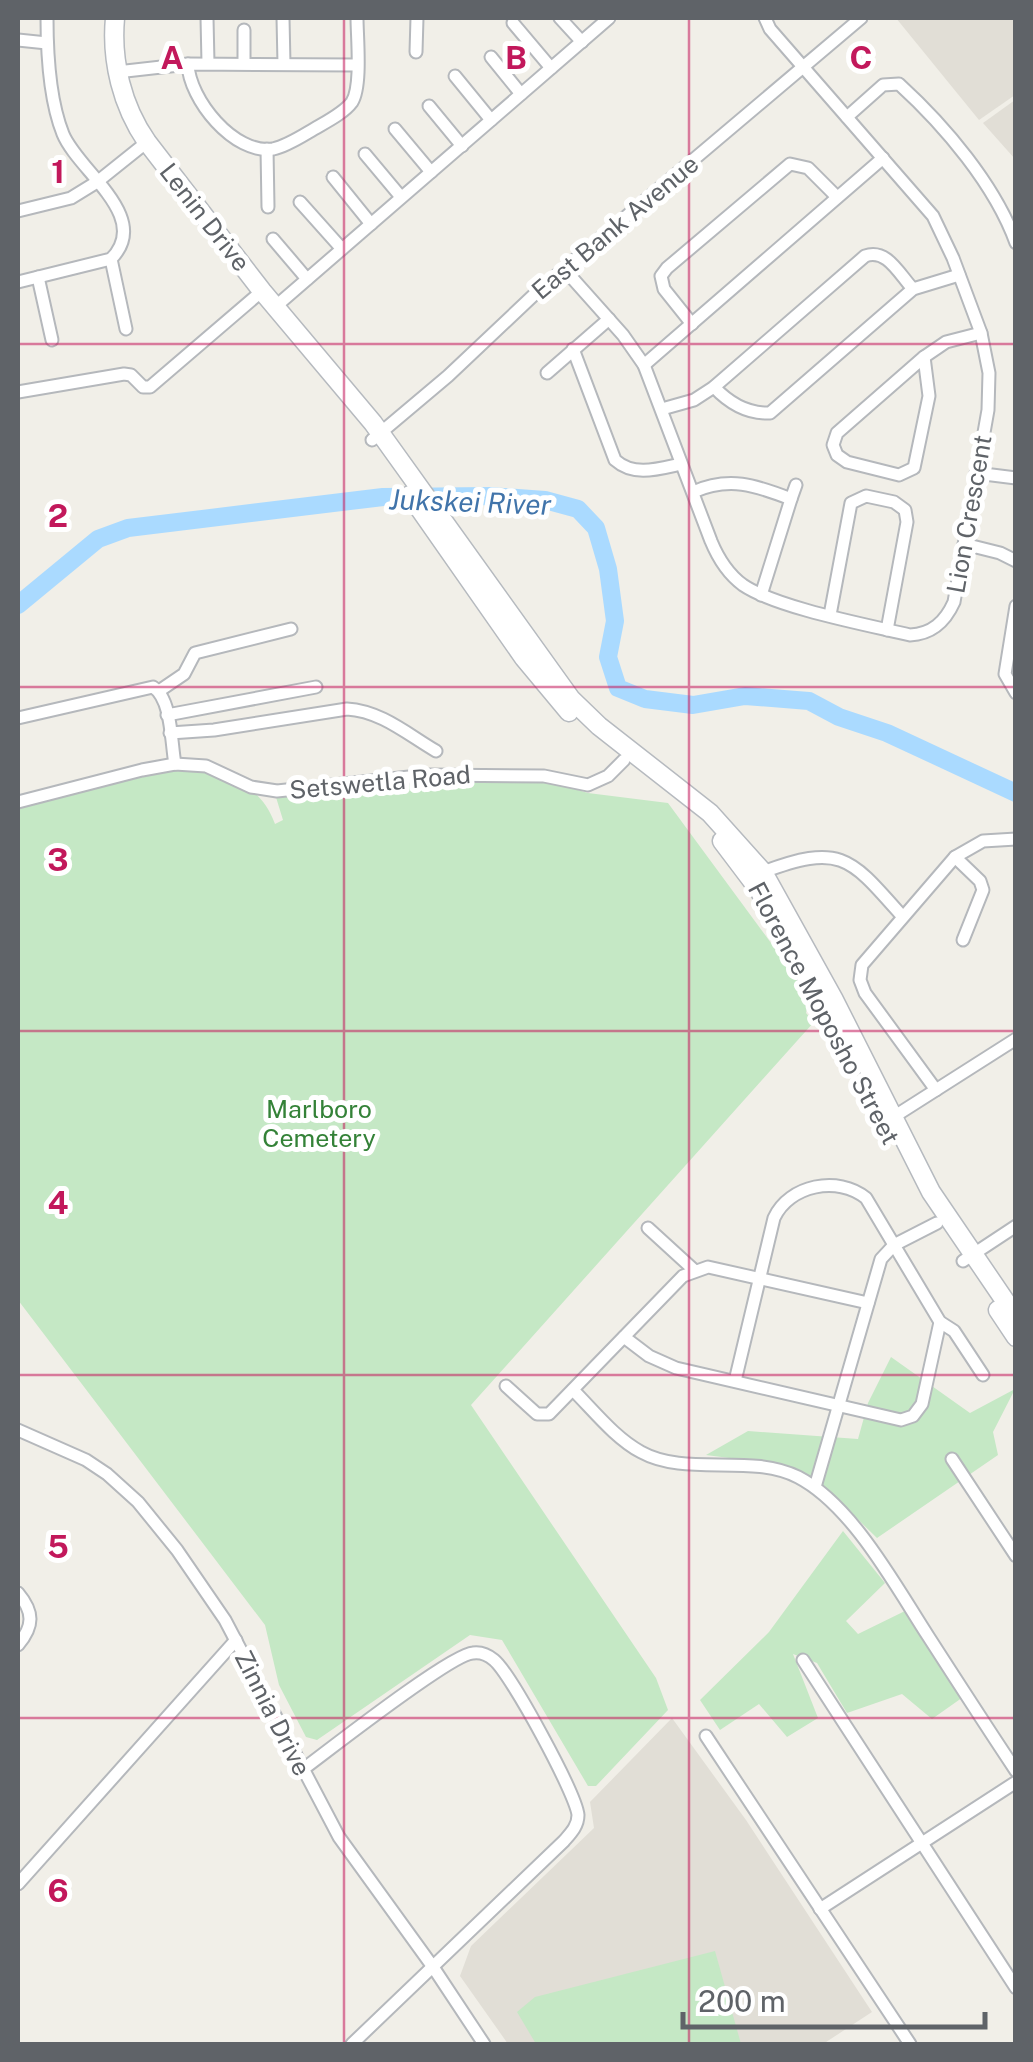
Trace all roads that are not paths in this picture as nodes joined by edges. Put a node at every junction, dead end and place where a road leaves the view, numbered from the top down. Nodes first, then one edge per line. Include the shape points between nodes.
1 (47, 18) edge
2 (115, 18) edge
3 (206, 18) edge
4 (283, 18) edge
5 (357, 18) edge
6 (417, 18) edge
7 (560, 18) edge
8 (609, 18) edge
9 (765, 18) edge
10 (862, 18) edge
11 (513, 24) dead end
12 (244, 30) dead end
13 (18, 40) edge
14 (582, 42) junction
15 (47, 43) junction
16 (416, 52) dead end
17 (490, 57) dead end
18 (244, 63) junction
19 (188, 64) junction
20 (208, 64) junction
21 (284, 64) junction
22 (356, 65) junction
23 (551, 68) junction
24 (803, 68) junction
25 (118, 72) junction
26 (455, 76) dead end
27 (520, 94) junction
28 (429, 106) dead end
29 (847, 117) junction
30 (491, 120) junction
31 (395, 128) dead end
32 (147, 142) junction
33 (462, 146) junction
34 (267, 149) junction
35 (365, 154) dead end
36 (883, 158) junction
37 (431, 172) junction
38 (333, 178) dead end
39 (97, 182) junction
40 (837, 197) junction
41 (401, 198) junction
42 (300, 202) dead end
43 (268, 207) dead end
44 (18, 211) edge
45 (371, 224) junction
46 (273, 238) dead end
47 (1016, 243) edge
48 (342, 249) junction
49 (112, 259) junction
50 (565, 270) junction
51 (959, 274) junction
52 (38, 277) junction
53 (307, 279) junction
54 (18, 282) edge
55 (912, 289) junction
56 (262, 291) junction
57 (275, 307) junction
58 (609, 319) junction
59 (692, 324) junction
60 (126, 329) dead end
61 (981, 333) junction
62 (52, 340) dead end
63 (573, 348) junction
64 (924, 357) junction
65 (644, 365) junction
66 (546, 373) dead end
67 (714, 388) junction
68 (18, 392) edge
69 (662, 409) junction
70 (376, 437) junction
71 (681, 464) junction
72 (976, 474) junction
73 (1016, 478) edge
74 (796, 485) dead end
75 (693, 492) junction
76 (791, 499) junction
77 (964, 544) junction
78 (1016, 561) edge
79 (761, 594) junction
80 (1016, 606) edge
81 (830, 615) junction
82 (291, 628) dead end
83 (887, 630) junction
84 (529, 654) junction
85 (316, 687) dead end
86 (160, 691) junction
87 (1016, 693) edge
88 (167, 716) junction
89 (18, 718) edge
90 (170, 733) junction
91 (436, 751) dead end
92 (624, 760) junction
93 (175, 764) junction
94 (18, 802) edge
95 (1016, 839) edge
96 (955, 857) junction
97 (762, 872) junction
98 (902, 916) junction
99 (964, 940) dead end
100 (1016, 1040) edge
101 (936, 1090) junction
102 (889, 1120) junction
103 (937, 1223) junction
104 (1016, 1226) edge
105 (648, 1228) dead end
106 (894, 1244) junction
107 (968, 1258) junction
108 (694, 1270) junction
109 (760, 1276) junction
110 (868, 1303) junction
111 (1016, 1316) edge
112 (940, 1322) junction
113 (1016, 1337) edge
114 (624, 1338) junction
115 (983, 1376) dead end
116 (735, 1381) junction
117 (506, 1386) dead end
118 (573, 1390) junction
119 (840, 1406) junction
120 (18, 1430) edge
121 (952, 1458) dead end
122 (816, 1487) junction
123 (1016, 1556) edge
124 (18, 1593) edge
125 (236, 1640) junction
126 (18, 1645) edge
127 (803, 1660) dead end
128 (706, 1736) dead end
129 (302, 1770) junction
130 (1016, 1770) edge
131 (1016, 1782) edge
132 (920, 1845) junction
133 (18, 1884) edge
134 (820, 1910) junction
135 (434, 1967) junction
136 (1016, 1988) edge
137 (352, 2044) edge
138 (484, 2044) edge
139 (910, 2044) edge

1 - 15 street
2 - 25 street, Lenin Drive
3 - 20 street
4 - 21 street
5 - 22 street
6 - 16 street
7 - 14 street
8 - 14 street
9 - 24 street, Lion Crescent
10 - 24 street, East Bank Avenue
11 - 23 street
12 - 18 street
13 - 15 street
14 - 23 street
15 - 39 street via 61,128
17 - 27 street
18 - 20 street
18 - 21 street
19 - 20 street
19 - 25 street
19 - 34 street via 194,93 214,119 248,144
21 - 22 street
22 - 34 street via 348,106
23 - 27 street
24 - 29 street, Lion Crescent
24 - 50 street, East Bank Avenue
25 - 32 street, Lenin Drive
26 - 30 street
27 - 30 street
28 - 33 street
29 - 36 street, Lion Crescent
29 - 47 street via 883,85 899,84 985,180
30 - 33 street
31 - 37 street
32 - 39 street
32 - 56 street, Lenin Drive
33 - 37 street
34 - 43 street
35 - 41 street
36 - 40 street
36 - 51 street, Lion Crescent via 938,224
37 - 41 street
38 - 45 street
39 - 44 street via 64,200
39 - 49 street via 124,224 123,243
40 - 59 street
40 - 59 street via 808,168 790,164 667,268 663,286
41 - 45 street
42 - 48 street
45 - 48 street
46 - 53 street
48 - 53 street
49 - 52 street
49 - 60 street
50 - 58 street, Lion Crescent
50 - 70 street, East Bank Avenue
51 - 55 street
51 - 61 street, Lion Crescent
52 - 54 street
52 - 62 street
53 - 57 street
55 - 67 street via 770,413 734,405
55 - 67 street via 882,255 864,256
56 - 57 street, Lenin Drive
56 - 68 street via 150,386 124,374
57 - 70 street, Lenin Drive via 356,401
58 - 63 street
58 - 65 street, Lion Crescent
59 - 65 street
61 - 64 street via 946,342
61 - 72 street, Lion Crescent via 990,392
63 - 66 street
63 - 71 street via 614,460 644,471
64 - 64 street via 834,437 842,460 899,475 914,468 929,396
65 - 69 street, Lion Crescent
67 - 69 street
69 - 71 street, Lion Crescent
70 - 84 street, Florence Moposho Street
71 - 75 street, Lion Crescent
72 - 73 street
72 - 77 street, Lion Crescent
74 - 76 street
75 - 76 street via 730,482
75 - 79 street, Lion Crescent via 721,562
76 - 79 street
77 - 78 street
77 - 83 street, Lion Crescent via 954,602 944,620 917,635
79 - 81 street, Lion Crescent
80 - 87 street via 1004,674
81 - 83 street, Lion Crescent
81 - 83 street via 852,503 866,496 894,502 907,522
82 - 86 street via 194,654 184,674
84 - 92 street, Florence Moposho Street via 561,704
84 - 97 street, Florence Moposho Street via 612,736 710,813
85 - 88 street
86 - 88 street
86 - 89 street via 153,687
88 - 90 street
90 - 91 street via 362,710
90 - 93 street
92 - 93 street, Setswetla Road via 588,785 544,776 428,774 277,791 251,788 206,766
92 - 102 street, Florence Moposho Street via 707,826 745,868
93 - 94 street, Setswetla Road
95 - 96 street via 983,841
96 - 98 street
96 - 99 street via 983,890
97 - 98 street via 800,858 840,858
97 - 102 street, Florence Moposho Street via 812,958
98 - 101 street via 860,972 865,993
100 - 101 street
101 - 102 street
102 - 103 street, Florence Moposho Street
102 - 107 street, Florence Moposho Street
103 - 106 street
103 - 107 street, Florence Moposho Street
104 - 107 street
105 - 108 street
106 - 109 street via 856,1191 802,1190 778,1211
106 - 110 street via 881,1259
106 - 112 street
107 - 111 street, Florence Moposho Street
107 - 113 street, Florence Moposho Street
108 - 109 street via 708,1266
108 - 114 street
109 - 110 street
109 - 116 street
110 - 119 street
112 - 115 street via 954,1331
112 - 119 street via 914,1416 893,1420
114 - 116 street via 663,1364
114 - 118 street
116 - 119 street
117 - 118 street via 543,1416
118 - 122 street via 643,1454 774,1468
119 - 122 street
120 - 125 street, Zinnia Drive via 86,1460 123,1486 177,1550
121 - 123 street
122 - 130 street via 886,1571
124 - 126 street via 31,1628
125 - 129 street, Zinnia Drive
125 - 133 street
127 - 132 street
128 - 134 street
129 - 135 street, Zinnia Drive via 347,1850
129 - 135 street via 461,1656 482,1654 502,1669 573,1798 578,1821
131 - 132 street
132 - 134 street
132 - 136 street
134 - 139 street
135 - 137 street
135 - 138 street, Zinnia Drive

